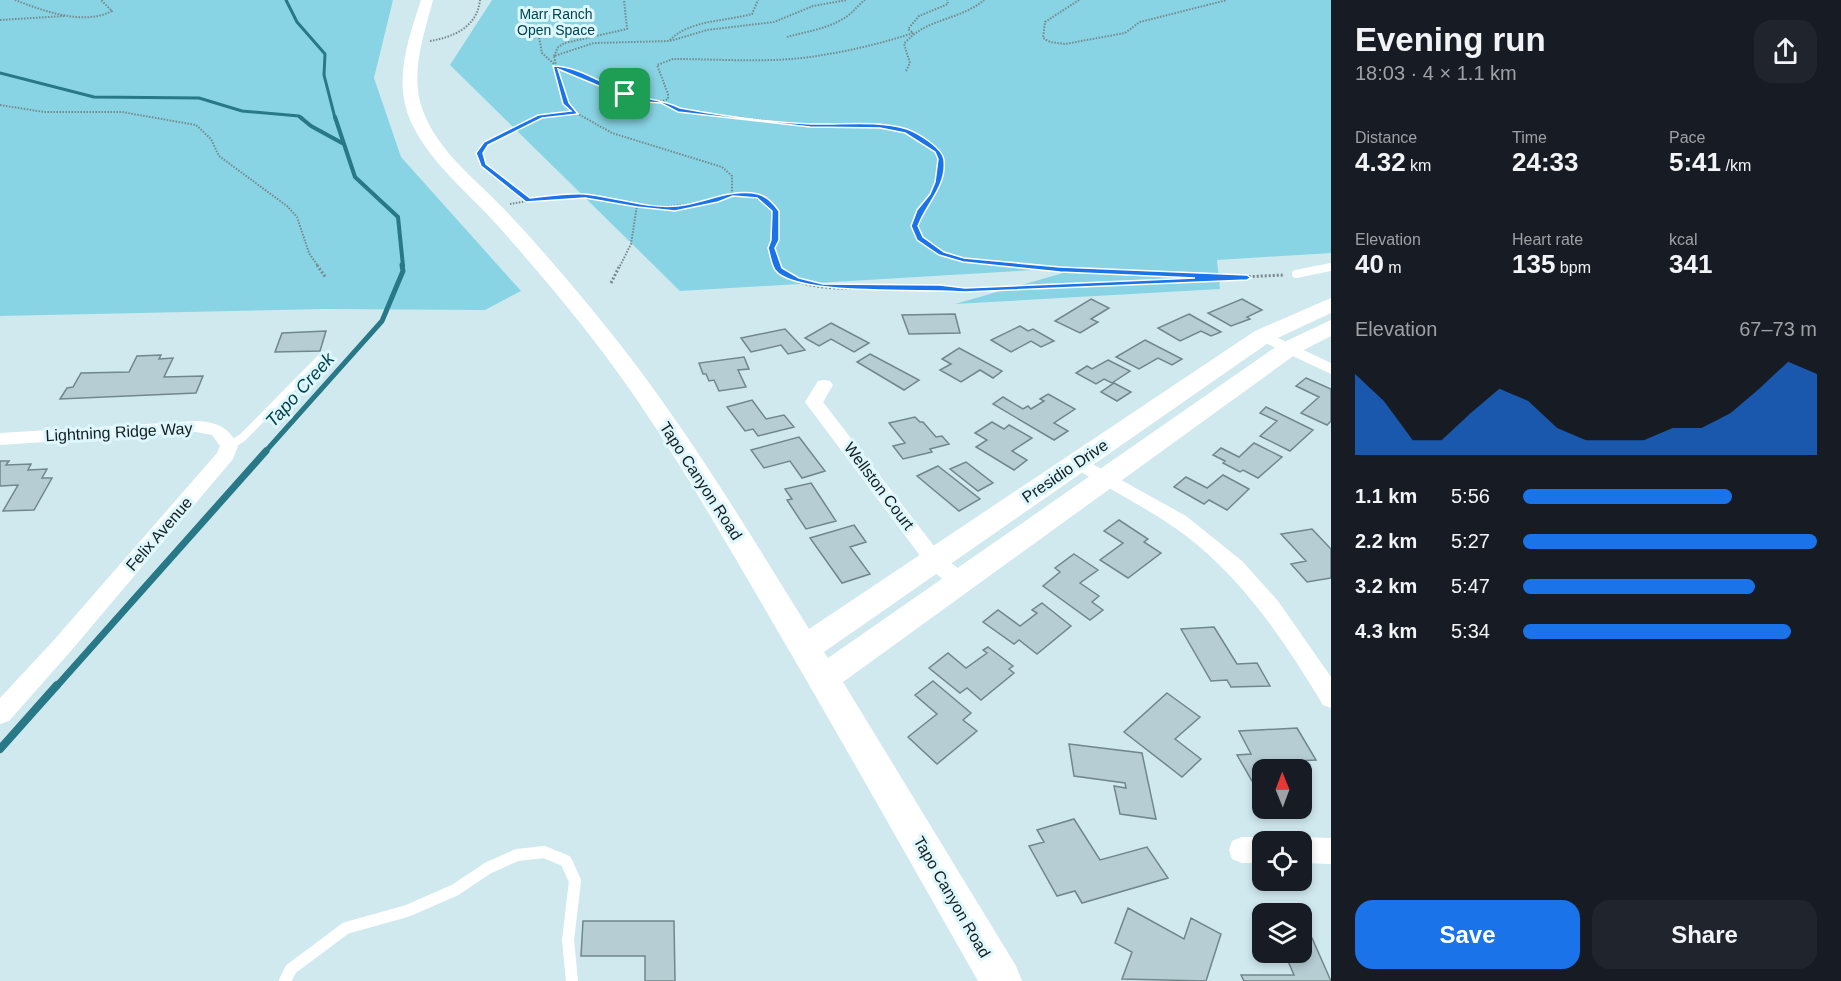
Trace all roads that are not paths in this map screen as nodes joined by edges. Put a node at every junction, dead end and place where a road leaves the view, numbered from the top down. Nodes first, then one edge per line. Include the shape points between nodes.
1 (427, 0) edge
2 (1331, 267) edge
3 (1296, 274) road end
4 (1331, 305) edge
5 (1331, 327) edge
6 (1263, 336) junction
7 (1288, 349) junction
8 (320, 359) dead end
9 (1331, 369) edge
10 (824, 386) dead end
11 (0, 439) edge
12 (229, 446) junction
13 (1078, 462) junction
14 (1104, 478) junction
15 (934, 560) junction
16 (960, 582) junction
17 (805, 648) junction
18 (824, 678) junction
19 (1331, 698) edge
20 (0, 714) edge
21 (1312, 850) edge
22 (1331, 851) edge
23 (285, 981) edge
24 (572, 981) edge
25 (1001, 981) edge

1 - 17 main road, Tapo Canyon Road via 410,57 409,88 420,124 444,158 584,313 651,404
2 - 3 lane
4 - 6 main road, Presidio Drive
5 - 7 main road, Presidio Drive
6 - 7 street
6 - 13 main road, Presidio Drive
7 - 9 street
7 - 14 main road, Presidio Drive
8 - 12 lane, Felix Avenue via 242,438
10 - 15 street, Wellston Court via 814,402
11 - 12 street, Lightning Ridge Way via 189,426 217,430 225,435
12 - 20 street, Felix Avenue via 219,464
13 - 14 street
13 - 15 main road, Presidio Drive
14 - 16 main road, Presidio Drive
14 - 19 street via 1190,529 1224,556 1286,625
15 - 16 street, Wellston Court
15 - 17 main road, Presidio Drive
16 - 18 main road, Presidio Drive
17 - 18 main road, Tapo Canyon Road
18 - 25 main road, Tapo Canyon Road
21 - 22 street
23 - 24 lane via 291,969 345,928 407,911 455,890 517,855 544,852 566,861 575,881 568,940

